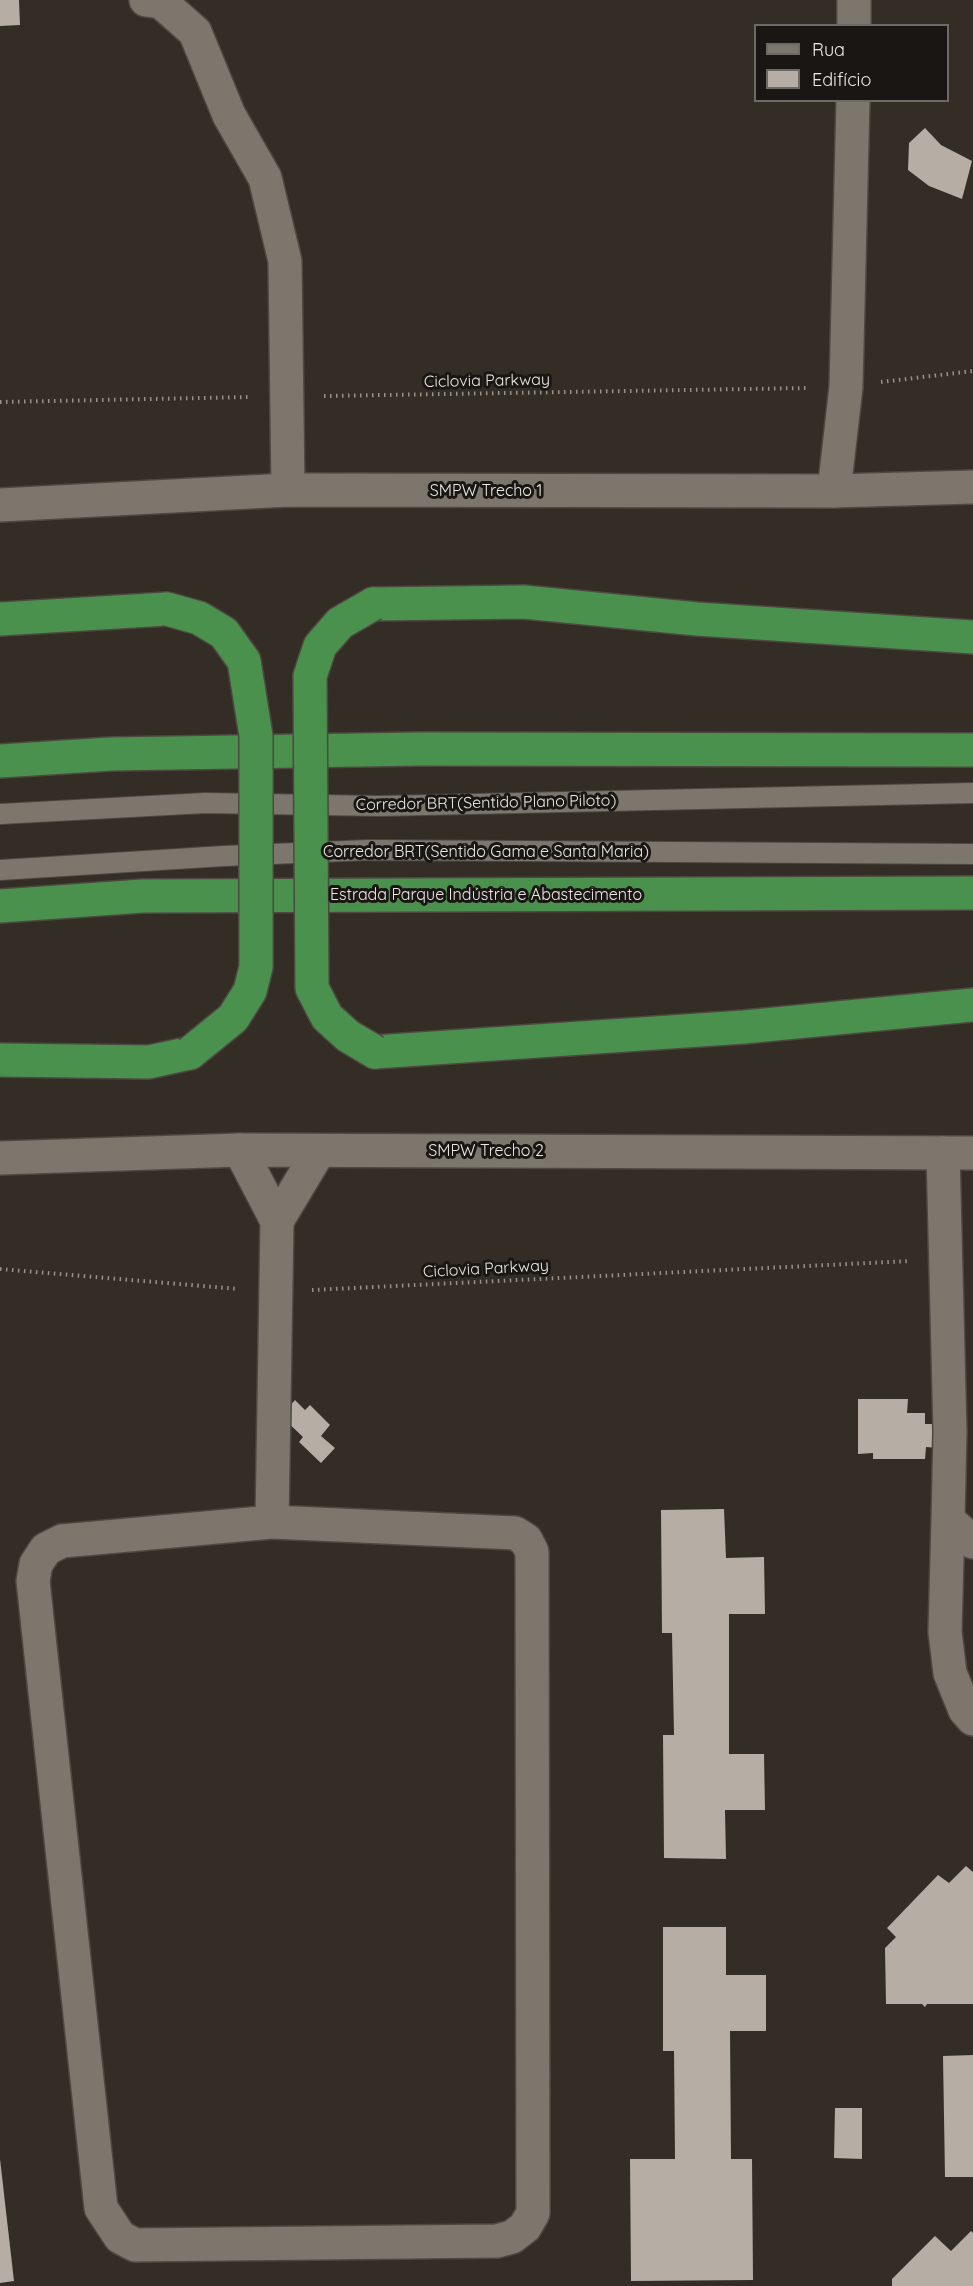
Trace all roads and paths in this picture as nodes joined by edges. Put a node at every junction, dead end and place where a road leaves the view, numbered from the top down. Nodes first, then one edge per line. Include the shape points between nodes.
1 (146, 0) edge
2 (854, 0) edge
3 (854, 24) edge
4 (853, 102) edge
5 (973, 371) edge
6 (846, 387) junction
7 (322, 396) dead end
8 (262, 397) dead end
9 (0, 402) edge
10 (973, 487) edge
11 (288, 490) junction
12 (834, 491) junction
13 (0, 505) edge
14 (0, 619) edge
15 (973, 637) edge
16 (973, 750) edge
17 (0, 761) edge
18 (973, 793) edge
19 (0, 814) edge
20 (973, 854) edge
21 (0, 870) edge
22 (973, 893) edge
23 (0, 906) edge
24 (973, 1005) edge
25 (0, 1060) edge
26 (240, 1150) junction
27 (319, 1151) junction
28 (958, 1153) edge
29 (0, 1158) edge
30 (277, 1221) junction
31 (944, 1259) junction
32 (0, 1269) edge
33 (275, 1292) junction
34 (948, 1520) junction
35 (272, 1522) junction
36 (973, 1542) edge
37 (973, 1719) edge

1 - 11 street via 161,2 195,32 229,115 265,178 285,261
2 - 3 street
4 - 6 street
5 - 6 path, Ciclovia Parkway
6 - 7 path, Ciclovia Parkway
6 - 12 street
8 - 9 path
10 - 12 street, SMPW Trecho 1
11 - 12 street, SMPW Trecho 1
11 - 13 street, SMPW Trecho 1
14 - 25 highway, bridge via 167,609 199,618 224,633 244,661 256,736 256,967 250,992 233,1018 190,1053 149,1062
15 - 24 highway, bridge via 697,619 524,602 373,604 340,623 320,646 310,676 312,988 327,1017 375,1052 744,1027
16 - 17 highway via 420,749 111,754
18 - 19 lane, Corredor BRT(Sentido Plano Piloto) via 381,806 206,803
20 - 21 lane, Corredor BRT(Sentido Gama e Santa Maria) via 369,850
22 - 23 highway, Estrada Parque Indústria e Abastecimento via 143,896
26 - 27 street, SMPW Trecho 2
26 - 29 street, SMPW Trecho 2
26 - 30 street
27 - 28 street, SMPW Trecho 2
27 - 30 street
28 - 31 street
30 - 33 street
31 - 33 path, Ciclovia Parkway
31 - 34 street via 950,1432
32 - 33 path, Ciclovia Parkway
33 - 35 street
34 - 36 street
34 - 37 street via 945,1632 950,1673 965,1710
35 - 35 street via 62,1541 46,1549 36,1564 33,1581 101,2208 120,2237 135,2246 497,2241 512,2237 525,2227 533,2213 532,1552 526,1540 514,1533

